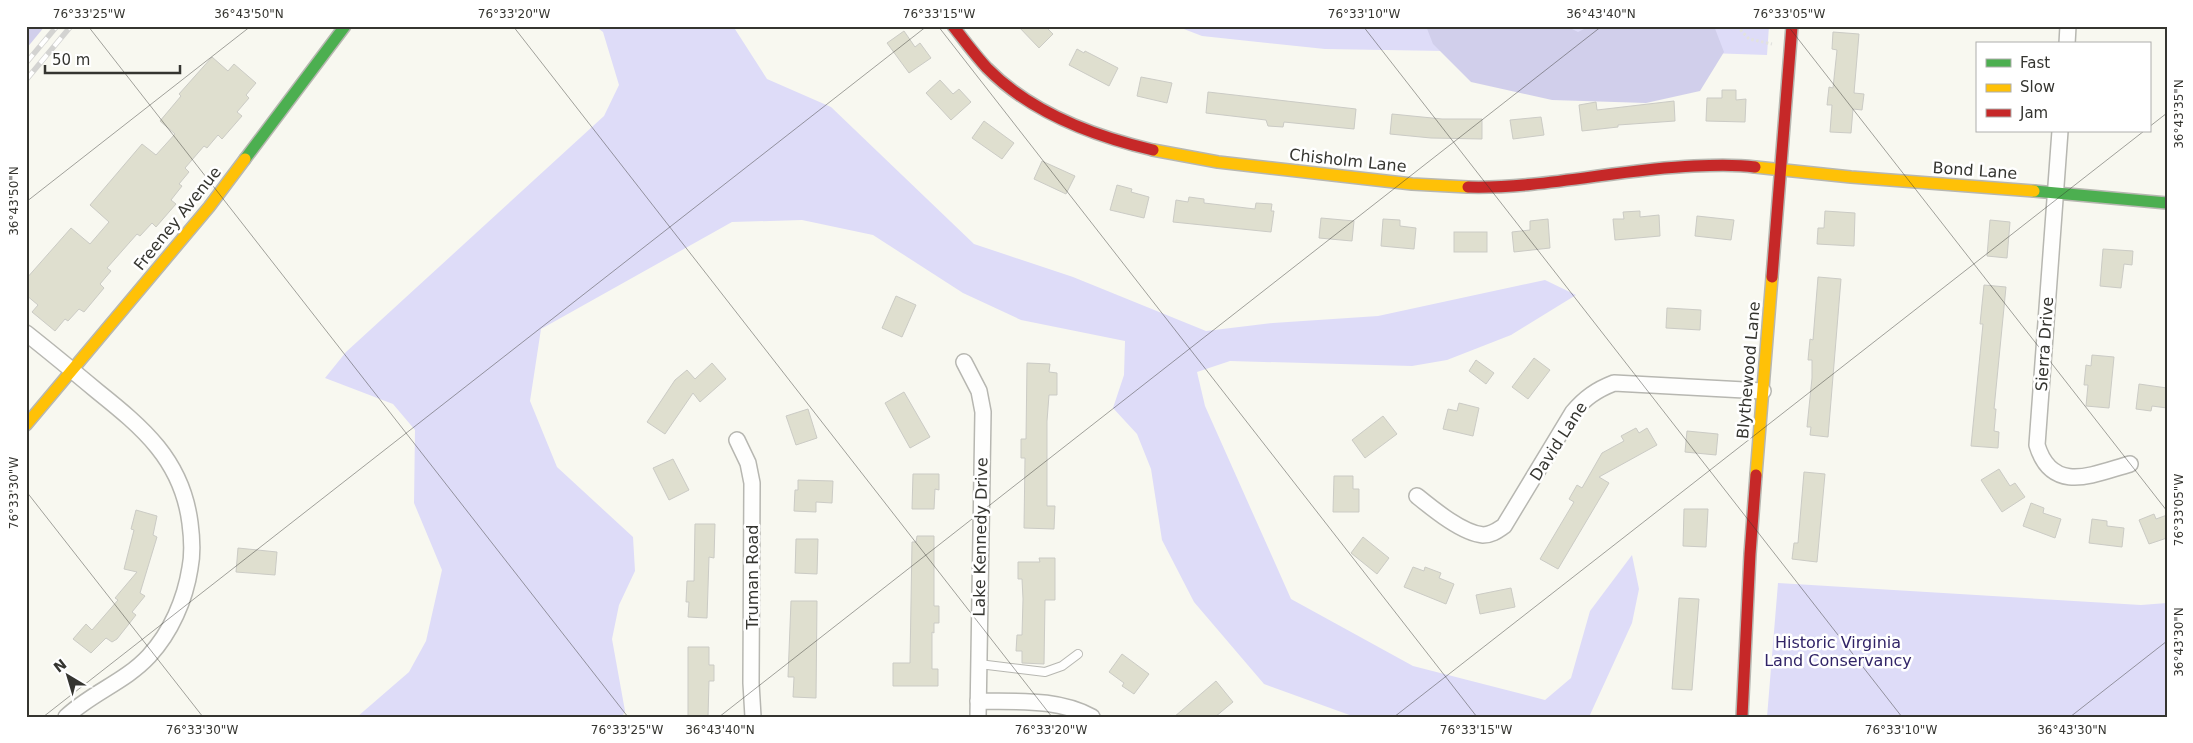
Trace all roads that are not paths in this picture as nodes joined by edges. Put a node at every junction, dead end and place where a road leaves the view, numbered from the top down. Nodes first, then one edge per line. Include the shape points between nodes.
1 (345, 26) edge
2 (953, 26) edge
3 (1792, 26) edge
4 (2068, 26) edge
5 (2067, 42) edge
6 (2060, 132) edge
7 (1782, 171) junction
8 (2056, 192) junction
9 (2167, 203) edge
10 (26, 333) edge
11 (964, 362) dead end
12 (72, 370) junction
13 (1763, 391) junction
14 (26, 425) edge
15 (737, 440) dead end
16 (2130, 464) dead end
17 (1417, 496) dead end
18 (1078, 654) dead end
19 (978, 664) junction
20 (978, 701) junction
21 (66, 717) edge
22 (753, 717) edge
23 (978, 717) edge
24 (1092, 717) edge
25 (1742, 717) edge

1 - 12 street, Freeney Avenue via 209,206
2 - 7 street, Chisholm Lane via 990,70 1045,112 1105,140 1143,150 1225,163 1447,186 1537,185 1638,170 1734,165
3 - 7 street, Blythewood Lane
4 - 5 street
6 - 8 street, Sierra Drive
7 - 8 street, Bond Lane
7 - 13 street, Blythewood Lane
8 - 9 street, Bond Lane
8 - 16 street, Sierra Drive via 2037,445 2046,466 2069,477 2085,477
10 - 12 street
11 - 19 street, Lake Kennedy Drive via 978,391 983,412
12 - 14 street, Freeney Avenue
12 - 21 street via 132,420 168,460 185,497 192,559 182,601 169,628 149,656 121,680
13 - 17 street, David Lane via 1614,383 1598,389 1573,412 1504,526 1496,532 1475,533 1442,515
13 - 25 street, Blythewood Lane
15 - 22 street, Truman Road via 748,463 752,483
18 - 19 lane via 1062,666 1044,672
19 - 20 street, Lake Kennedy Drive
20 - 23 street, Lake Kennedy Drive
20 - 24 street via 1065,706

